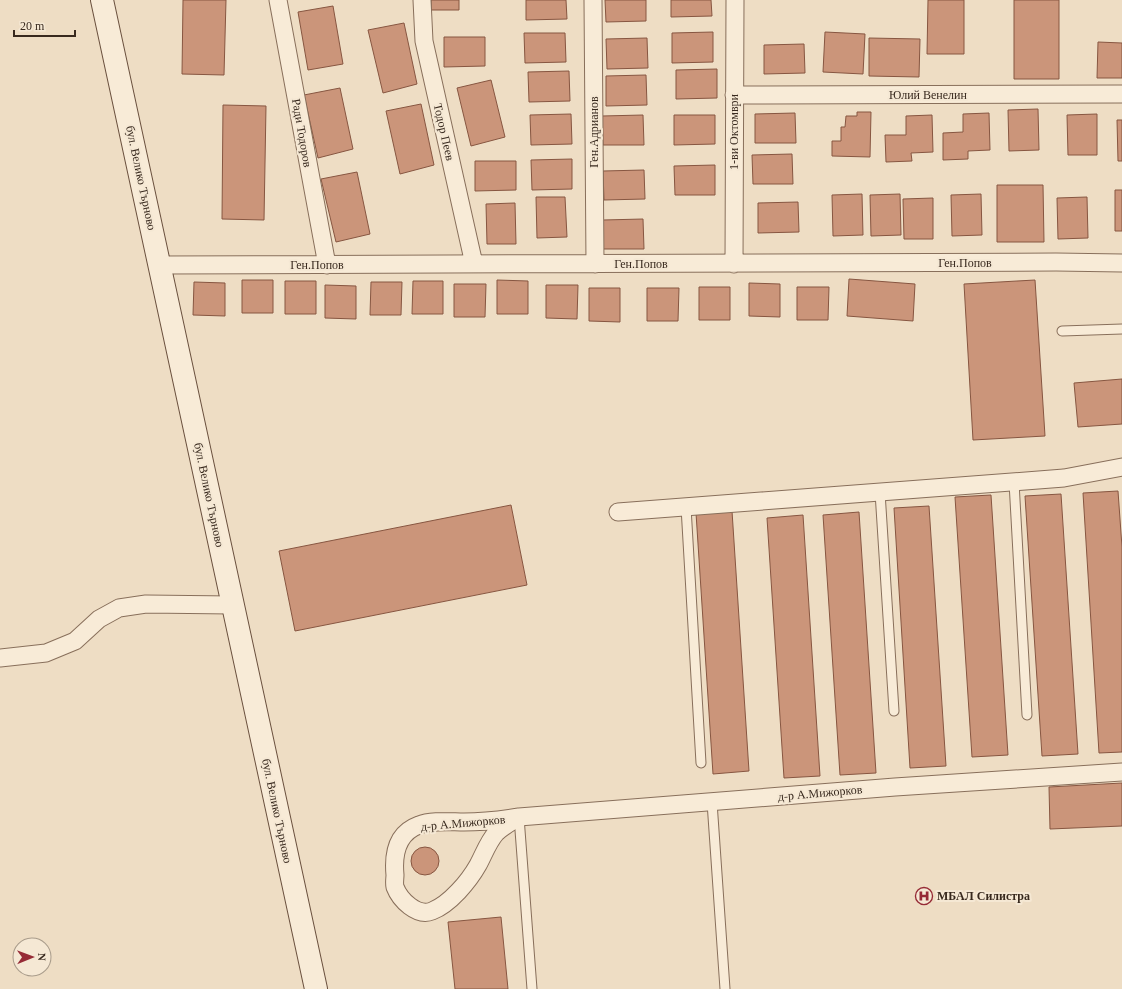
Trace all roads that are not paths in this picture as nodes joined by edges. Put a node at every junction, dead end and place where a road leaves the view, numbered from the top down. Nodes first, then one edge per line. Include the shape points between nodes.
1 (102, 0) edge
2 (278, 0) edge
3 (422, 0) edge
4 (593, 0) edge
5 (735, 0) edge
6 (1122, 94) edge
7 (734, 95) junction
8 (474, 264) junction
9 (595, 264) junction
10 (734, 264) junction
11 (1122, 264) edge
12 (160, 265) junction
13 (326, 265) junction
14 (1122, 329) edge
15 (1062, 332) dead end
16 (1122, 467) edge
17 (1014, 482) junction
18 (880, 492) junction
19 (686, 507) junction
20 (618, 512) dead end
21 (232, 605) junction
22 (0, 658) edge
23 (894, 711) dead end
24 (1027, 715) dead end
25 (701, 763) dead end
26 (1122, 772) edge
27 (712, 802) junction
28 (519, 817) junction
29 (316, 989) edge
30 (532, 989) edge
31 (725, 989) edge

1 - 12 main road, бул. Велико Търново
2 - 13 street, Ради Тодоров
3 - 8 street, Тодор Пеев via 424,41
4 - 9 street, Ген.Адрианов
5 - 7 street, 1-ви Октомври
6 - 7 street, Юлий Венелин
7 - 10 street, 1-ви Октомври
8 - 9 street, Ген.Попов
8 - 13 street, Ген.Попов
9 - 10 street, Ген.Попов
10 - 11 street, Ген.Попов
12 - 13 street, Ген.Попов
12 - 21 main road, бул. Велико Търново
14 - 15 lane
16 - 17 street via 1064,478
17 - 18 street
17 - 24 lane
18 - 19 street
18 - 23 lane
19 - 20 street
19 - 25 lane
21 - 22 street via 146,604 120,608 99,619 75,641 46,653
21 - 29 main road, бул. Велико Търново
26 - 27 street, д-р А.Мижорков
27 - 28 street, д-р А.Мижорков
27 - 31 lane
28 - 28 street, д-р А.Мижорков via 493,821 419,824 405,833 396,847 394,866 395,887 405,903 418,912 431,912 442,906 459,891 478,866 496,833
28 - 30 lane

